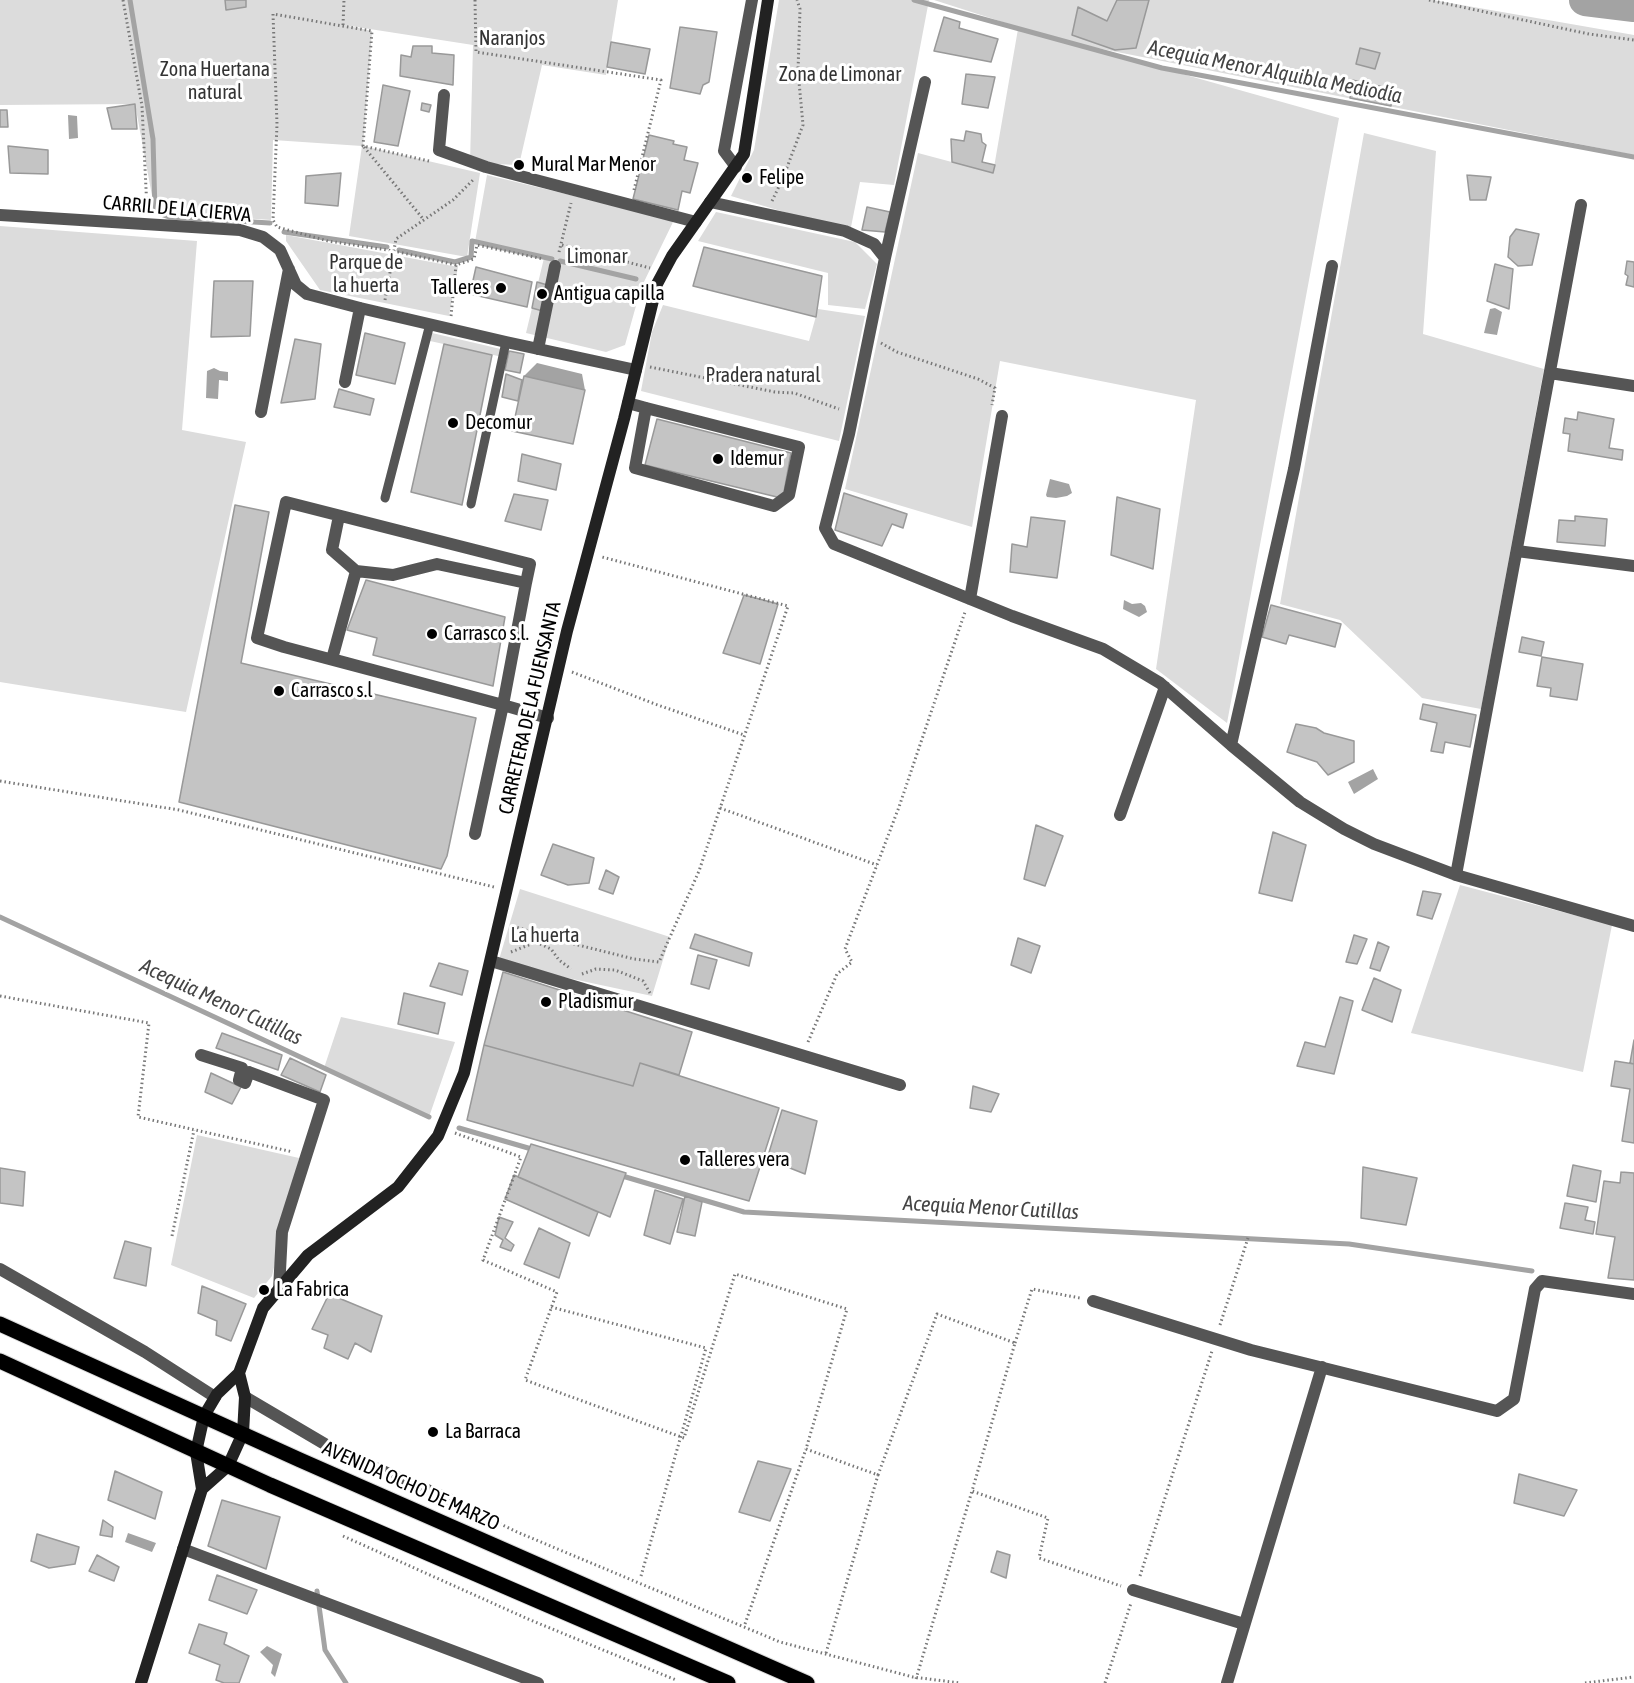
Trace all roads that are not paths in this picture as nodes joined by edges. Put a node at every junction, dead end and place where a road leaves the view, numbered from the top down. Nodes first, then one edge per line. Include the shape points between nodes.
1 (752, 0) edge
2 (768, 0) edge
3 (925, 82) dead end
4 (444, 95) dead end
5 (736, 167) junction
6 (710, 202) junction
7 (1581, 205) dead end
8 (0, 216) edge
9 (696, 222) junction
10 (885, 258) junction
11 (556, 264) road end
12 (1332, 266) dead end
13 (289, 269) junction
14 (360, 308) junction
15 (430, 324) junction
16 (506, 342) junction
17 (538, 349) junction
18 (636, 367) junction
19 (1550, 373) junction
20 (345, 382) dead end
21 (1634, 386) edge
22 (628, 403) junction
23 (646, 408) junction
24 (261, 412) dead end
25 (1002, 416) road end
26 (385, 498) dead end
27 (471, 504) dead end
28 (339, 516) junction
29 (1517, 551) junction
30 (1634, 566) edge
31 (356, 571) junction
32 (526, 583) junction
33 (970, 599) junction
34 (1165, 687) junction
35 (503, 705) junction
36 (548, 718) junction
37 (1231, 745) junction
38 (1120, 815) dead end
39 (475, 834) dead end
40 (1456, 875) junction
41 (1634, 926) edge
42 (491, 961) junction
43 (201, 1054) dead end
44 (900, 1085) dead end
45 (0, 1269) edge
46 (279, 1290) junction
47 (1634, 1294) edge
48 (1093, 1301) road end
49 (0, 1324) edge
50 (0, 1361) edge
51 (1322, 1367) junction
52 (239, 1372) junction
53 (215, 1397) junction
54 (245, 1397) junction
55 (204, 1416) junction
56 (243, 1433) junction
57 (196, 1452) junction
58 (228, 1466) junction
59 (202, 1489) junction
60 (451, 1500) road end
61 (183, 1549) junction
62 (1136, 1585) road end
63 (1244, 1624) junction
64 (141, 1683) edge
65 (538, 1683) edge
66 (728, 1683) edge
67 (807, 1683) edge
68 (1227, 1683) edge

1 - 5 street via 724,151
2 - 5 main road, CARRETERA DE LA FUENSANTA via 744,154
3 - 10 street
4 - 9 street via 439,150 486,167
5 - 6 main road, CARRETERA DE LA FUENSANTA
6 - 9 main road, CARRETERA DE LA FUENSANTA
6 - 10 street via 845,231 874,244
7 - 19 street
8 - 13 street, CARRIL DE LA CIERVA via 240,230 263,237 280,250
9 - 18 main road, CARRETERA DE LA FUENSANTA via 657,284
10 - 33 street via 853,418 825,528 834,544
11 - 17 street
12 - 37 street via 1294,469
13 - 14 street, CARRIL DE LA CIERVA via 296,285 308,294
13 - 24 street
14 - 15 street, CARRIL DE LA CIERVA
14 - 20 street
15 - 16 street, CARRIL DE LA CIERVA
15 - 26 lane
16 - 17 street, CARRIL DE LA CIERVA
16 - 27 lane
17 - 18 street, CARRIL DE LA CIERVA
18 - 22 main road, CARRETERA DE LA FUENSANTA
19 - 21 street
19 - 29 street
22 - 23 street
22 - 36 main road, CARRETERA DE LA FUENSANTA
23 - 23 street via 799,447 789,495 774,506 635,468
25 - 33 street
28 - 31 street via 332,550
28 - 32 street via 530,564
28 - 35 street via 286,502 257,638
29 - 30 street
29 - 40 street
31 - 32 street via 393,575 437,564
31 - 35 street via 332,660
32 - 35 street
33 - 34 street via 1103,649
34 - 37 street
34 - 38 street
35 - 36 street
35 - 39 street
36 - 42 main road, CARRETERA DE LA FUENSANTA
37 - 40 street via 1300,802 1344,829
40 - 41 street
42 - 44 street
42 - 46 main road, CARRETERA DE LA FUENSANTA via 464,1073 438,1136 398,1187 308,1255
43 - 46 street via 242,1068 238,1080 245,1083 249,1072 324,1100 282,1232
45 - 53 street
46 - 52 main road, CARRETERA DE LA FUENSANTA via 264,1308
47 - 51 street via 1542,1281 1535,1289 1514,1400 1497,1411
48 - 51 street via 1251,1350
49 - 55 main road, AVENIDA OCHO DE MARZO
50 - 57 main road
51 - 63 street
52 - 53 main road
52 - 54 main road
53 - 55 main road
54 - 56 main road
54 - 60 street via 340,1452
55 - 56 main road, AVENIDA OCHO DE MARZO
55 - 57 main road
56 - 58 main road
56 - 67 main road, AVENIDA OCHO DE MARZO
57 - 58 main road
57 - 59 main road
58 - 59 main road
58 - 66 main road
59 - 61 main road
61 - 64 main road
61 - 65 street
62 - 63 street
63 - 68 street

